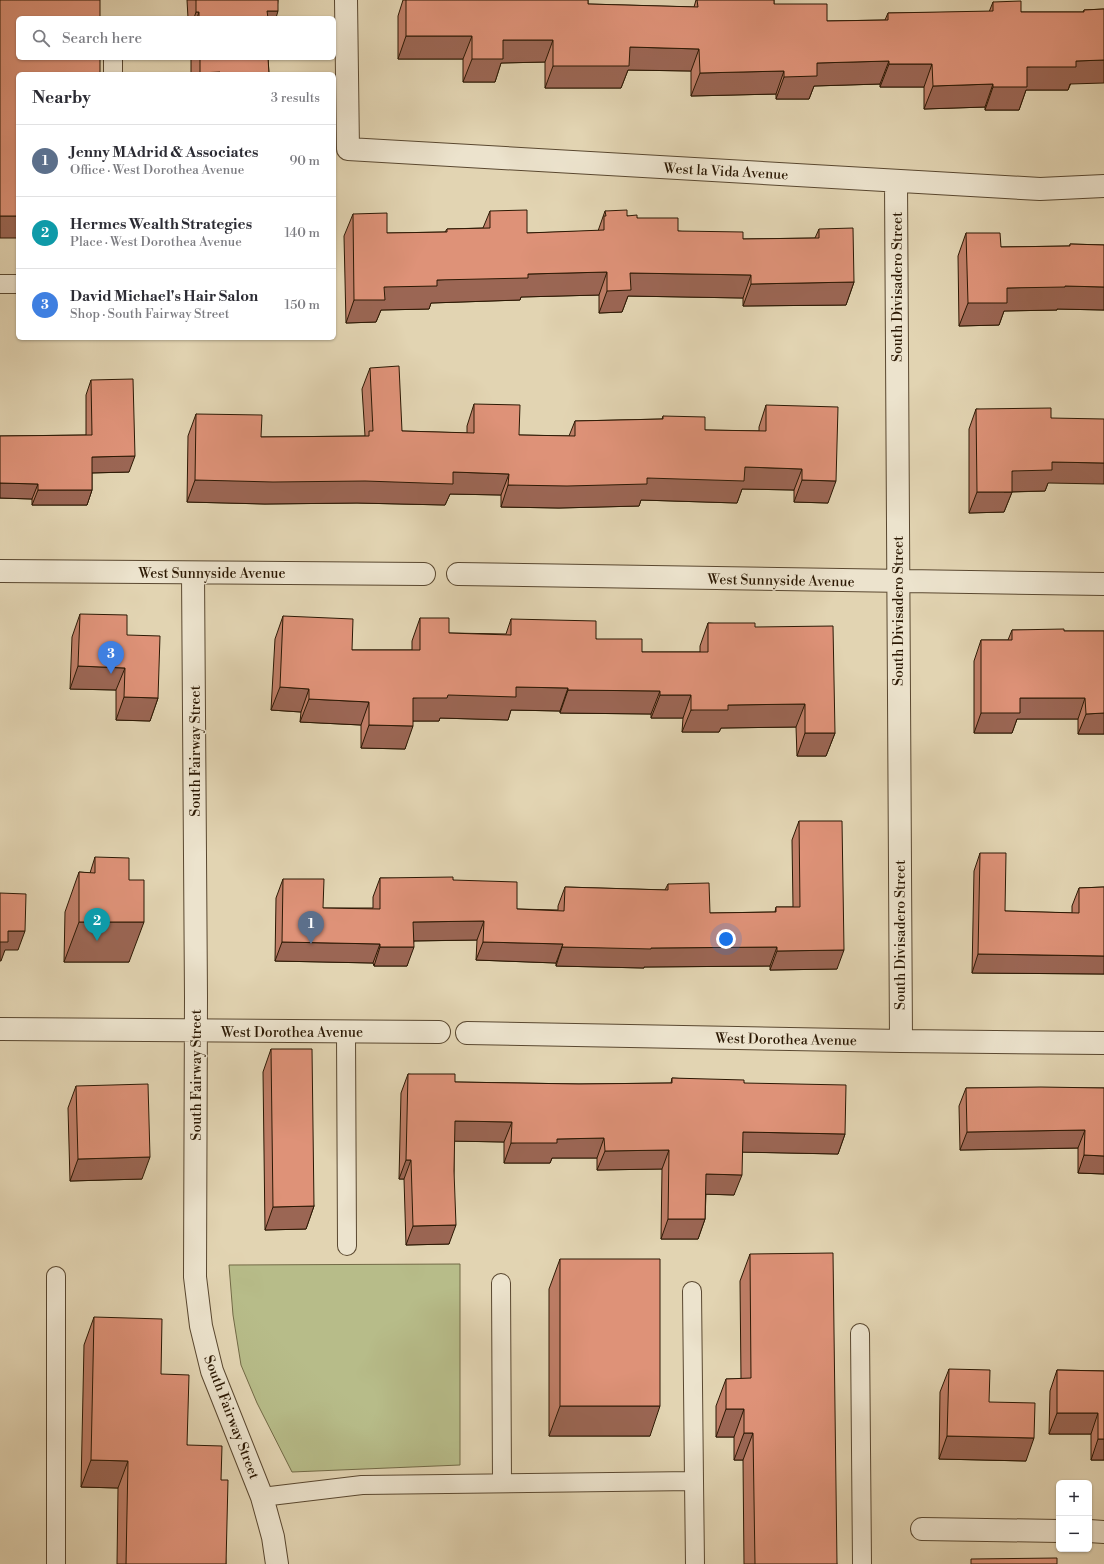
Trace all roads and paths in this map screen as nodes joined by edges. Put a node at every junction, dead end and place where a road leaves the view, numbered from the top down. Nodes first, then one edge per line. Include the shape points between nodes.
1 (346, 0) edge
2 (113, 60) edge
3 (113, 72) edge
4 (896, 180) junction
5 (1104, 186) edge
6 (0, 284) edge
7 (16, 284) edge
8 (0, 571) edge
9 (193, 573) junction
10 (424, 574) dead end
11 (458, 574) dead end
12 (898, 582) junction
13 (1104, 584) edge
14 (0, 1029) edge
15 (196, 1031) junction
16 (346, 1032) junction
17 (439, 1032) dead end
18 (467, 1033) dead end
19 (901, 1041) junction
20 (1104, 1043) edge
21 (347, 1246) dead end
22 (56, 1276) dead end
23 (501, 1283) dead end
24 (692, 1291) dead end
25 (860, 1333) dead end
26 (694, 1481) junction
27 (502, 1483) junction
28 (262, 1497) junction
29 (922, 1529) dead end
30 (1056, 1531) edge
31 (1092, 1531) edge
32 (1104, 1532) edge
33 (56, 1564) edge
34 (277, 1564) edge
35 (695, 1564) edge
36 (862, 1564) edge

1 - 4 street, West la Vida Avenue via 348,149
2 - 3 lane
4 - 5 street, West la Vida Avenue via 1040,189
4 - 12 street, South Divisadero Street
6 - 7 lane
8 - 9 street, West Sunnyside Avenue
9 - 10 street, West Sunnyside Avenue
9 - 15 street, South Fairway Street
11 - 12 street, West Sunnyside Avenue
12 - 13 street, West Sunnyside Avenue
12 - 19 street, South Divisadero Street
14 - 15 street, West Dorothea Avenue
15 - 16 street, West Dorothea Avenue
15 - 28 street, South Fairway Street via 195,1277 201,1326 212,1371
16 - 17 street, West Dorothea Avenue
16 - 21 lane
18 - 19 street, West Dorothea Avenue
19 - 20 street, West Dorothea Avenue
22 - 33 lane
23 - 27 lane
24 - 26 lane
25 - 36 lane
26 - 27 lane
26 - 35 lane
27 - 28 lane via 362,1485
28 - 34 street, South Fairway Street
29 - 30 street
31 - 32 street

